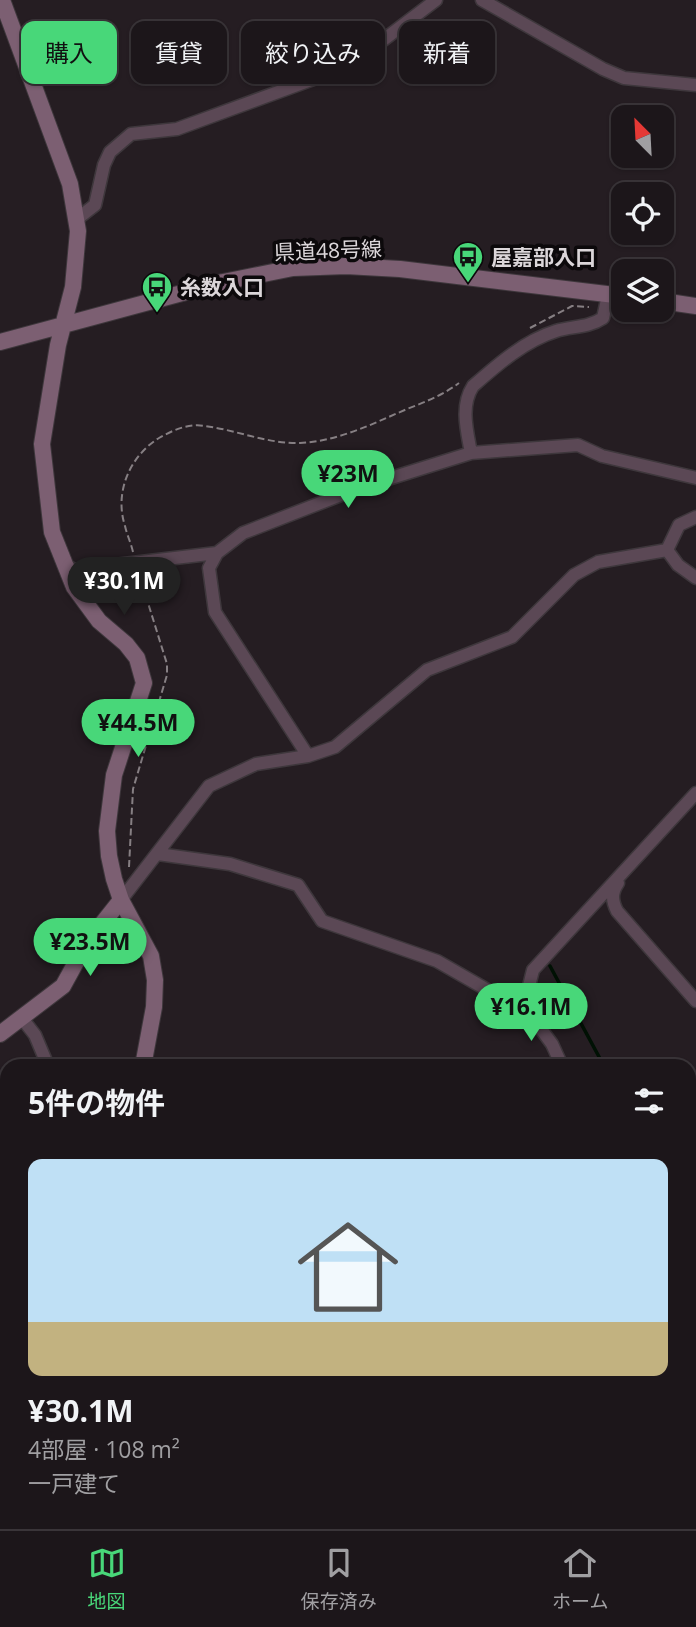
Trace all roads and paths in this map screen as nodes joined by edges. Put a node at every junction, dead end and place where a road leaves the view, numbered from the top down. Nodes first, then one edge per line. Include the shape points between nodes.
1 (2, 0) edge
2 (436, 0) edge
3 (482, 0) edge
4 (696, 85) edge
5 (77, 219) junction
6 (611, 295) edge
7 (611, 303) edge
8 (674, 303) edge
9 (696, 306) edge
10 (62, 325) junction
11 (0, 342) edge
12 (471, 453) junction
13 (696, 478) edge
14 (696, 517) edge
15 (667, 550) junction
16 (217, 553) junction
17 (64, 563) junction
18 (696, 578) edge
19 (308, 756) junction
20 (696, 793) edge
21 (158, 854) junction
22 (625, 872) junction
23 (121, 900) junction
24 (696, 1001) edge
25 (524, 1006) junction
26 (21, 1017) junction
27 (0, 1034) edge
28 (45, 1059) edge
29 (144, 1059) edge
30 (559, 1059) edge

1 - 5 street via 70,184
2 - 5 street via 349,66 177,129 131,134 110,152 94,205
3 - 4 street via 624,78
5 - 10 street via 76,265
6 - 10 street, 県道48号線 via 400,269 320,267 247,276
7 - 12 street via 593,325 554,332 522,348 473,387 466,406
8 - 9 street
10 - 11 street, 県道48号線
10 - 17 street via 42,444 50,521
12 - 13 street via 578,444 602,456
12 - 16 street via 359,488 243,533
14 - 15 street via 679,525
15 - 18 street
15 - 19 street via 598,562 574,575 512,637 427,670 335,747
16 - 17 street via 73,570
16 - 19 street via 209,568 215,612
17 - 23 street via 85,604 137,658 144,683 114,775 109,809 109,856
19 - 21 street via 256,764 209,786
20 - 22 street
21 - 23 street
21 - 25 street via 230,864 298,885 322,921 437,961 512,1004
22 - 24 street via 614,889 617,911
22 - 25 street via 533,970
23 - 26 street via 86,944 63,986
23 - 29 street via 151,956 155,980
25 - 30 street
26 - 27 street
26 - 28 street

